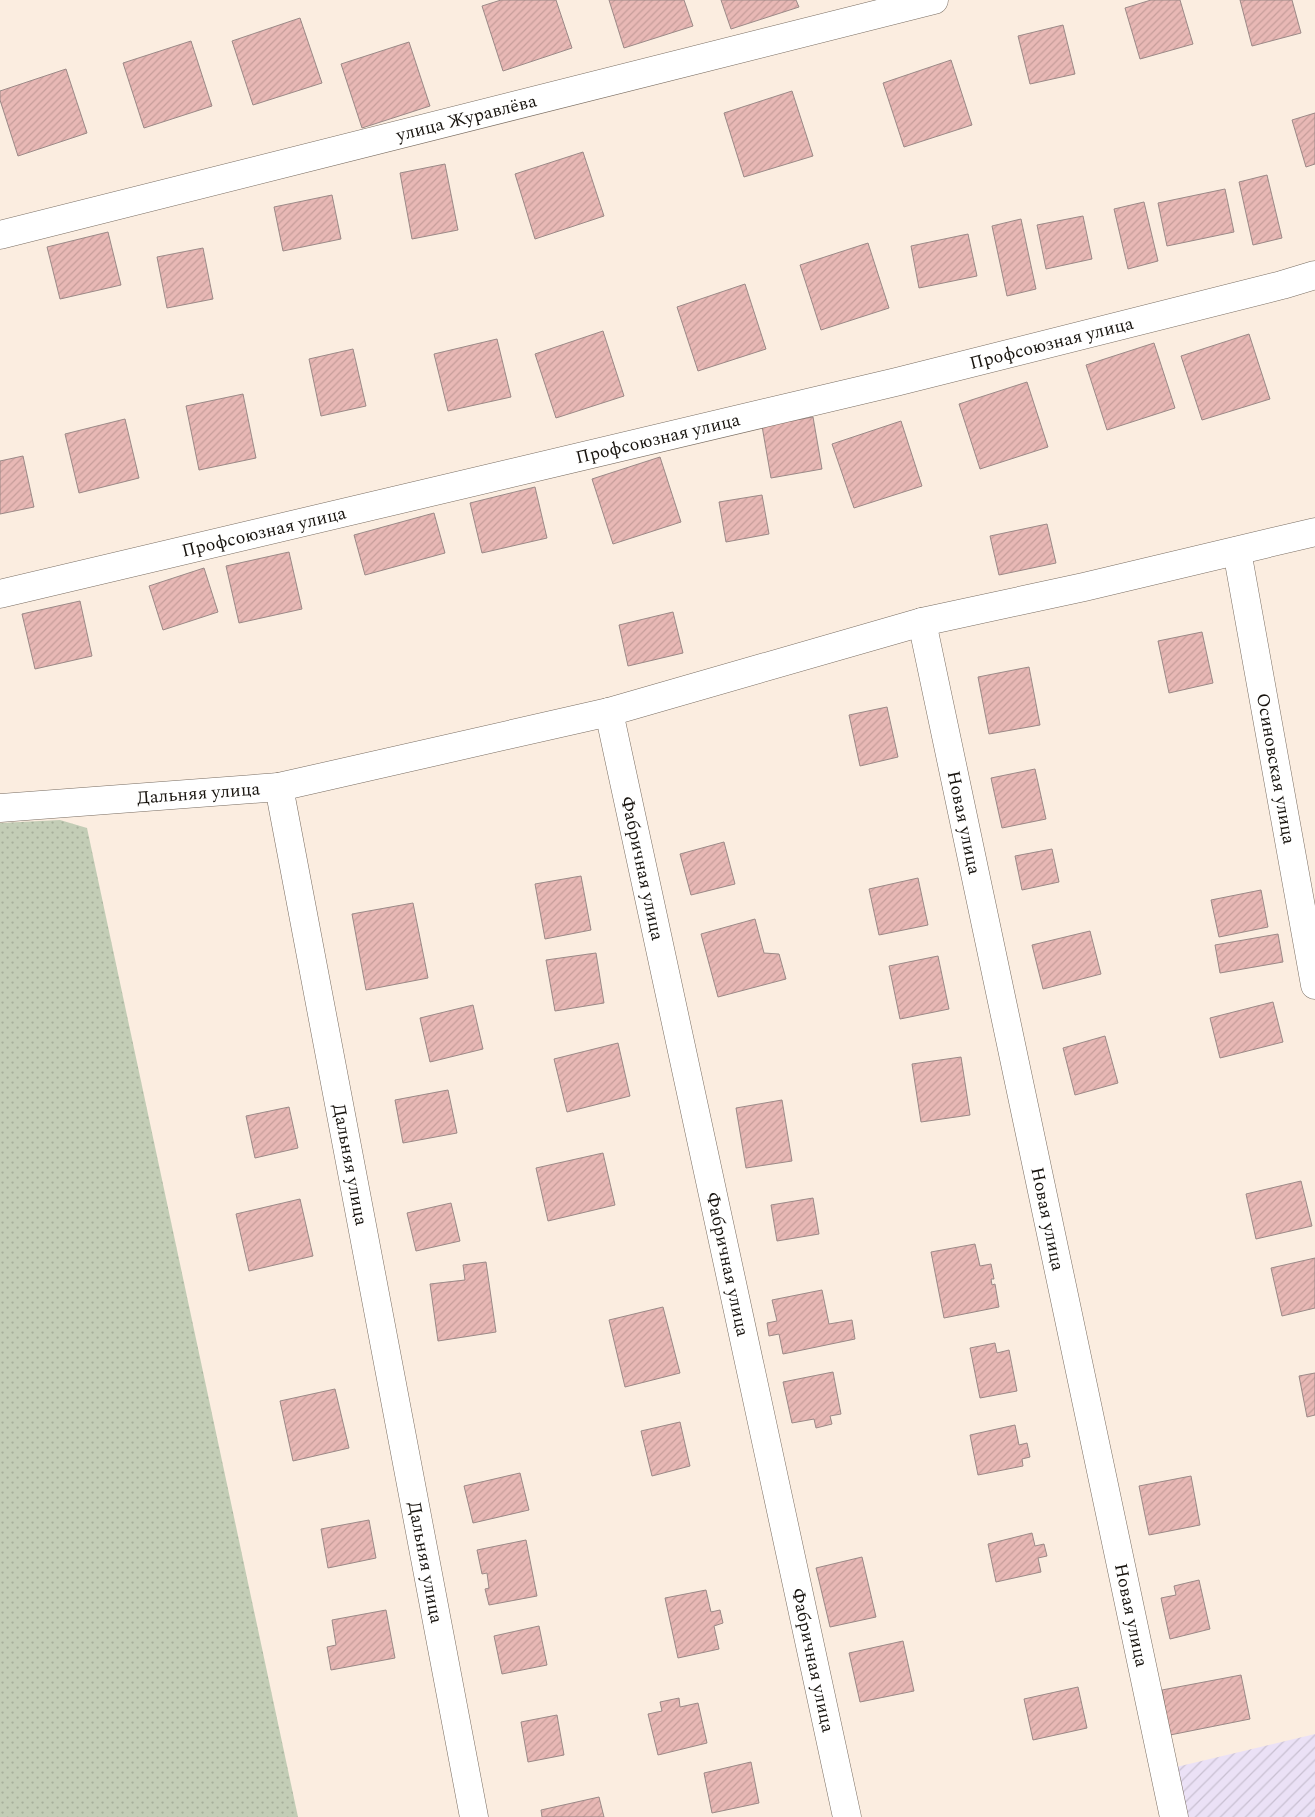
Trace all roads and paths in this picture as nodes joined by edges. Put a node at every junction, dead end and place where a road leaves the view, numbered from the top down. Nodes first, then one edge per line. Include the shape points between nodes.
1 (934, 0) edge
2 (0, 236) edge
3 (1315, 275) edge
4 (1315, 532) edge
5 (1237, 551) junction
6 (0, 594) edge
7 (922, 622) junction
8 (609, 712) junction
9 (279, 787) junction
10 (0, 808) edge
11 (1315, 985) edge
12 (474, 1817) edge
13 (847, 1817) edge
14 (1174, 1817) edge

1 - 2 street, улица Журавлёва
3 - 6 street, Профсоюзная улица via 896,382
4 - 5 street
5 - 7 street
5 - 11 street, Осиновская улица
7 - 8 street
7 - 14 street, Новая улица
8 - 9 street
8 - 13 street, Фабричная улица
9 - 10 street, Дальняя улица
9 - 12 street, Дальняя улица

